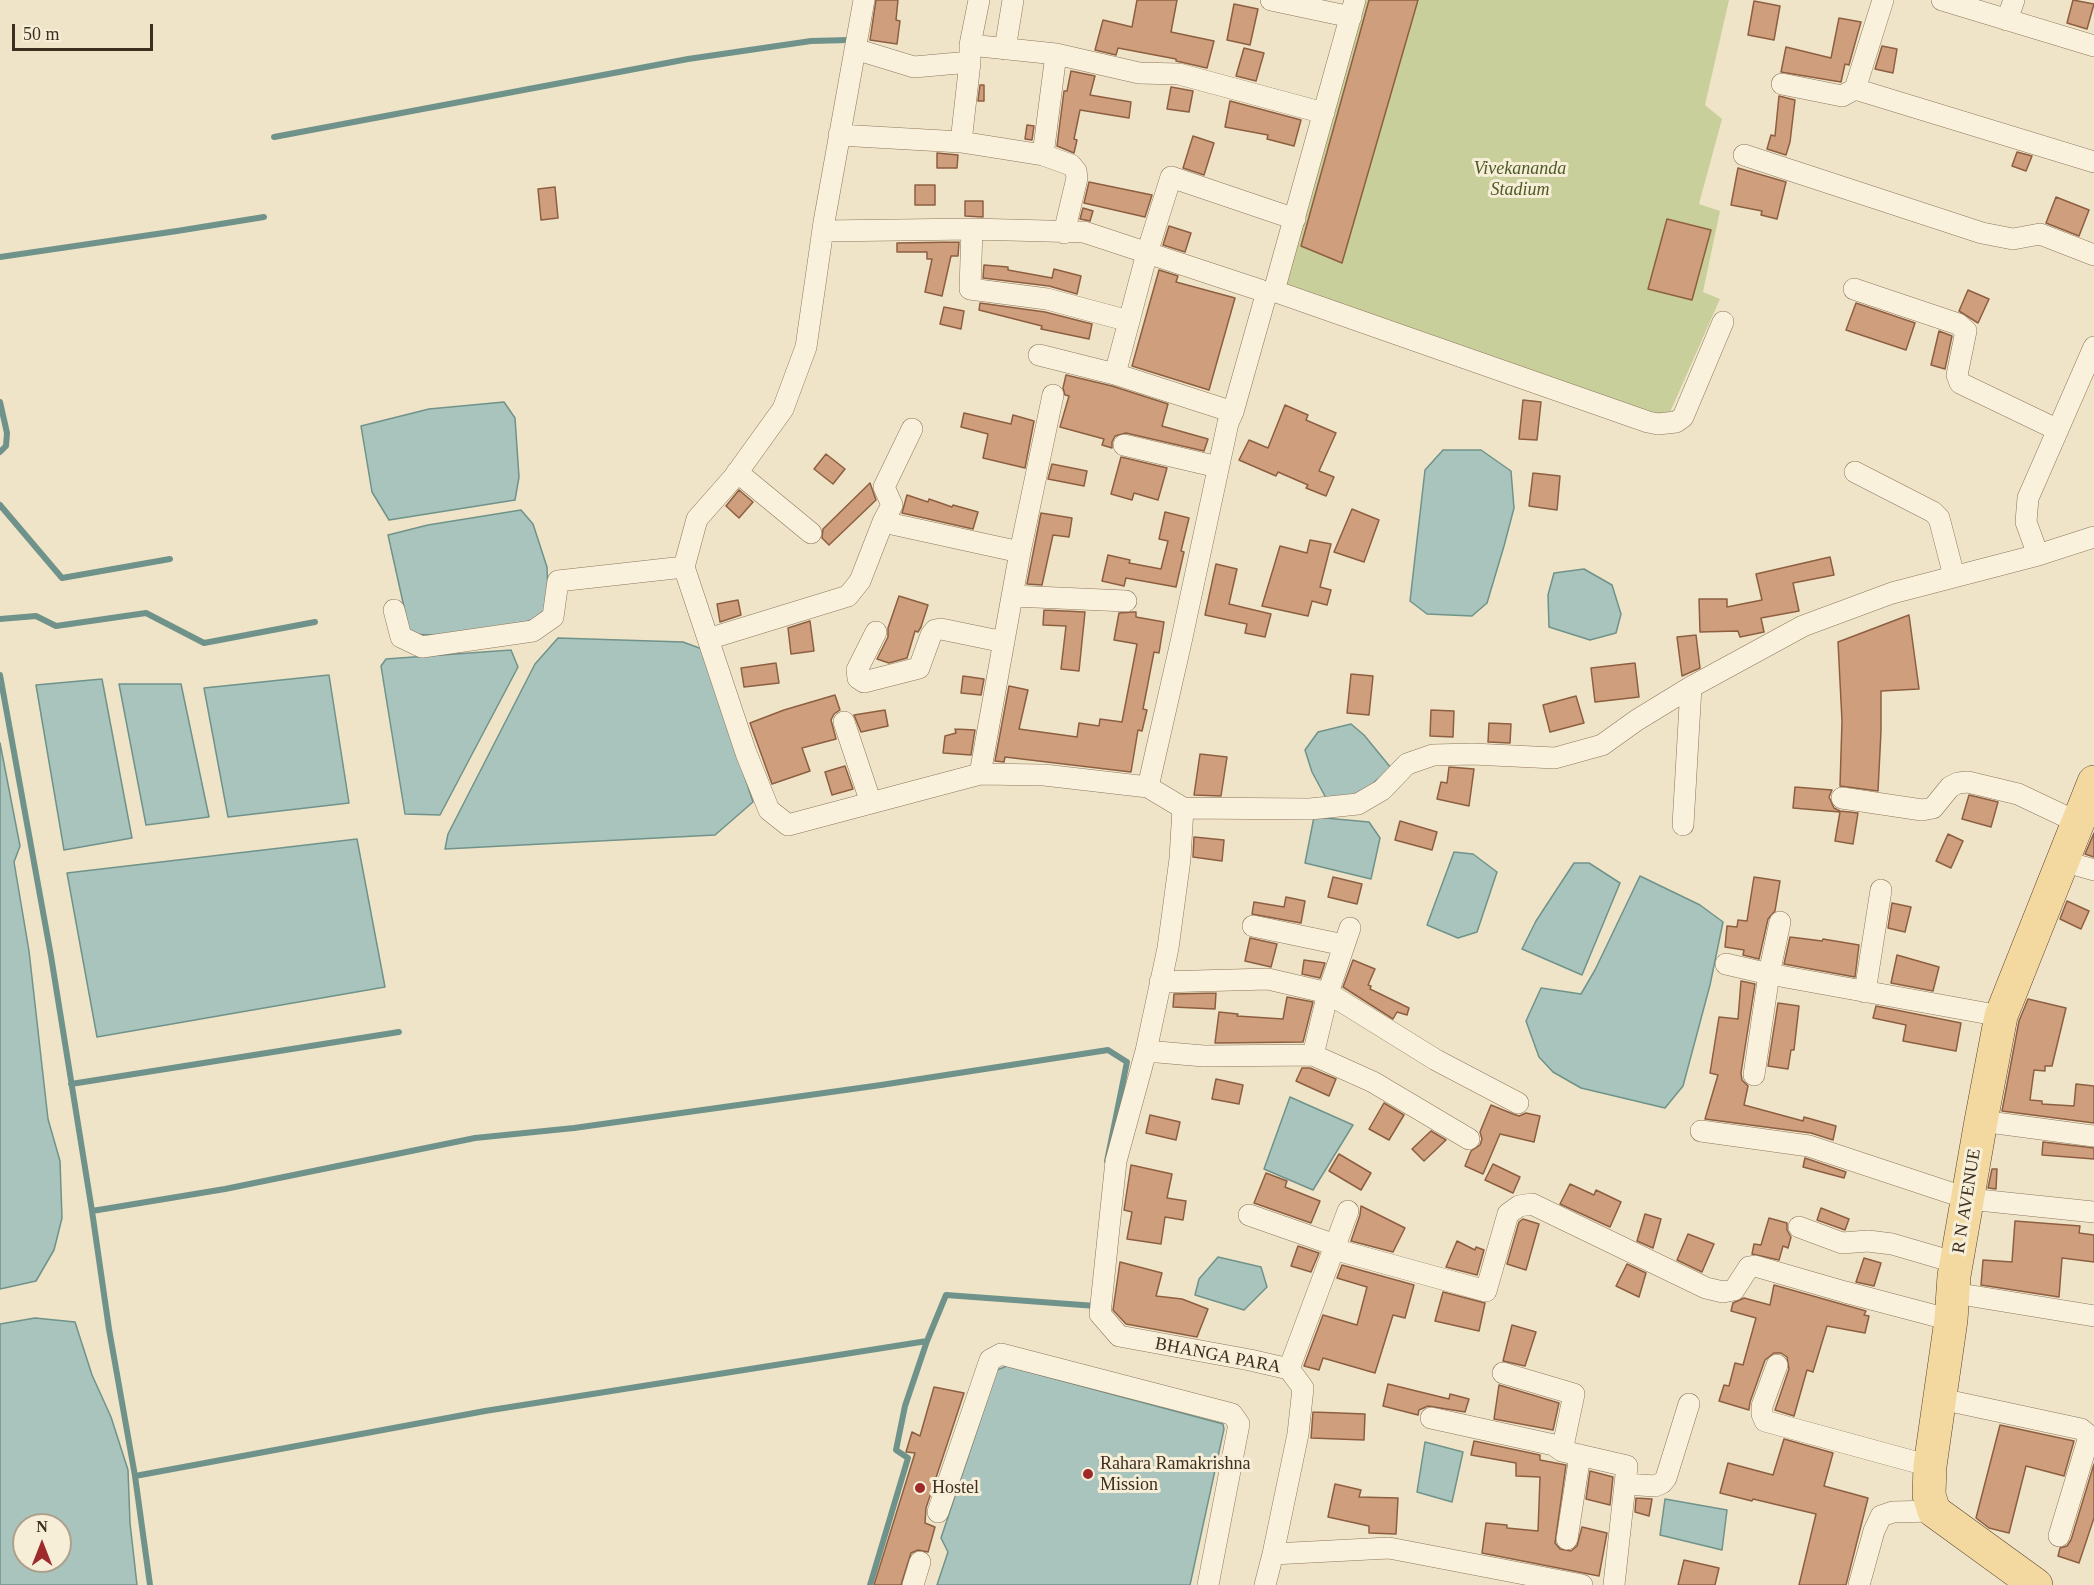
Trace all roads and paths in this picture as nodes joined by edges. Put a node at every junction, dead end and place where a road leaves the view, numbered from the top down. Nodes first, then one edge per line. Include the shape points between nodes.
1 (864, 0) edge
2 (979, 0) edge
3 (1013, 0) edge
4 (1271, 0) edge
5 (1883, 0) edge
6 (1942, 0) edge
7 (2014, 0) edge
8 (1353, 8) edge
9 (2007, 20) junction
10 (2094, 46) edge
11 (855, 49) junction
12 (1005, 49) junction
13 (970, 54) junction
14 (1056, 54) junction
15 (1782, 84) dead end
16 (1855, 88) junction
17 (1324, 113) junction
18 (840, 135) junction
19 (961, 142) junction
20 (1043, 155) junction
21 (1744, 155) dead end
22 (2094, 162) edge
23 (1295, 219) junction
24 (972, 229) junction
25 (823, 231) junction
26 (1064, 233) junction
27 (1147, 253) junction
28 (2094, 255) edge
29 (1854, 289) dead end
30 (1270, 293) junction
31 (1129, 321) junction
32 (1723, 322) dead end
33 (2094, 347) edge
34 (1039, 354) dead end
35 (1115, 374) junction
36 (1053, 395) dead end
37 (1233, 412) junction
38 (912, 429) dead end
39 (2058, 430) junction
40 (1124, 446) dead end
41 (1218, 467) junction
42 (737, 472) junction
43 (1855, 472) dead end
44 (883, 522) junction
45 (811, 533) dead end
46 (2094, 537) edge
47 (1020, 552) junction
48 (2038, 555) junction
49 (684, 567) junction
50 (1954, 576) junction
51 (1013, 596) junction
52 (1126, 601) dead end
53 (394, 610) dead end
54 (876, 632) dead end
55 (708, 639) junction
56 (1004, 642) junction
57 (1691, 687) junction
58 (844, 722) dead end
59 (980, 774) junction
60 (2094, 782) edge
61 (1148, 787) junction
62 (1842, 798) dead end
63 (871, 803) junction
64 (1183, 808) junction
65 (2077, 822) junction
66 (1683, 825) dead end
67 (2062, 861) junction
68 (2094, 870) edge
69 (1881, 890) dead end
70 (1780, 922) dead end
71 (1253, 926) dead end
72 (1726, 964) dead end
73 (1769, 974) junction
74 (1160, 982) junction
75 (1865, 992) junction
76 (1328, 993) junction
77 (2001, 1016) junction
78 (1146, 1051) junction
79 (1313, 1054) junction
80 (1754, 1075) dead end
81 (1518, 1103) dead end
82 (1980, 1121) junction
83 (1701, 1131) dead end
84 (2094, 1136) edge
85 (1469, 1139) dead end
86 (1969, 1199) junction
87 (1348, 1211) dead end
88 (2094, 1212) edge
89 (1249, 1215) dead end
90 (1799, 1227) dead end
91 (1334, 1247) junction
92 (1954, 1292) junction
93 (2094, 1316) edge
94 (1777, 1365) dead end
95 (1288, 1369) junction
96 (1503, 1373) dead end
97 (1941, 1399) junction
98 (1689, 1404) dead end
99 (1431, 1418) dead end
100 (1571, 1453) junction
101 (1930, 1466) junction
102 (1625, 1484) junction
103 (1934, 1510) junction
104 (938, 1512) dead end
105 (2059, 1536) dead end
106 (1567, 1539) dead end
107 (1273, 1554) junction
108 (920, 1562) dead end
109 (913, 1585) edge
110 (1208, 1585) edge
111 (1265, 1585) edge
112 (1582, 1585) edge
113 (1614, 1585) edge
114 (1859, 1585) edge
115 (2036, 1585) edge

1 - 11 street
2 - 13 street
3 - 12 street
4 - 8 street
5 - 16 street
6 - 9 street
7 - 9 street
8 - 17 street
9 - 10 street
11 - 13 street via 914,67
11 - 18 street
12 - 13 street
12 - 14 street
13 - 19 street
14 - 17 street via 1139,73 1179,74
14 - 20 street
15 - 16 street via 1842,96
16 - 22 street
17 - 23 street
18 - 19 street
18 - 25 street
19 - 20 street
20 - 26 street via 1071,165 1076,171
21 - 28 street via 1982,233 2013,239 2040,234
23 - 27 street via 1171,177
23 - 30 street
24 - 25 street
24 - 26 street
24 - 31 street via 970,289 1047,299
25 - 42 street via 806,347 783,409
26 - 27 street via 1084,232
27 - 30 street
27 - 31 street
29 - 39 street via 1958,324 1966,331 1957,375 1960,383
30 - 32 street via 1658,424 1683,417
30 - 37 street
31 - 35 street
33 - 39 street
34 - 35 street
35 - 37 street
36 - 47 street
37 - 41 street
38 - 44 street via 884,487 892,505
39 - 48 street via 2028,498 2026,522
40 - 41 street
41 - 61 street
42 - 45 street
42 - 49 street via 697,519
43 - 50 street via 1939,518
44 - 47 street
44 - 55 street via 860,581 848,596
46 - 48 street
47 - 51 street
48 - 50 street
49 - 53 street via 558,581 553,617 533,631 422,647 401,637
49 - 55 street
50 - 57 street via 1892,593 1803,626
51 - 52 street
51 - 56 street
54 - 56 street via 857,670 858,678 864,682 920,668 935,630
55 - 63 street via 769,810 788,825
56 - 59 street
57 - 64 street via 1602,745 1555,758 1434,755 1407,764 1382,790 1358,804 1310,809
57 - 66 street
58 - 63 street
59 - 61 street via 1044,775
59 - 63 street
60 - 65 main road, R N AVENUE
61 - 64 street
62 - 65 street via 1922,810 1933,808 1950,787 1968,782 2018,794
64 - 74 street, BHANGA PARA via 1180,859
65 - 67 main road, R N AVENUE
67 - 68 street
67 - 77 main road, R N AVENUE
69 - 75 street
70 - 73 street
71 - 76 street via 1347,937
72 - 73 street
73 - 75 street
73 - 80 street
74 - 76 street via 1268,979
74 - 78 street, BHANGA PARA
75 - 77 street
76 - 79 street
76 - 81 street via 1436,1060
77 - 82 main road, R N AVENUE
78 - 79 street via 1204,1056
78 - 95 street, BHANGA PARA via 1116,1161 1100,1314 1119,1336
79 - 85 street via 1373,1082
82 - 84 street
82 - 86 main road, R N AVENUE
83 - 86 street via 1809,1146
86 - 88 street
86 - 92 main road, R N AVENUE
87 - 91 street
89 - 91 street
90 - 92 street via 1842,1243 1892,1244
91 - 92 street via 1486,1292 1508,1214 1519,1206 1532,1204 1706,1288 1722,1292 1734,1290 1749,1267 1755,1266 1845,1292
91 - 95 street
92 - 93 street
92 - 97 main road, R N AVENUE
94 - 101 street via 1762,1406 1765,1420
95 - 107 street, BHANGA PARA via 1303,1388 1298,1434
96 - 100 street via 1574,1394
97 - 101 main road, R N AVENUE
97 - 105 street via 2081,1429 2087,1434
98 - 102 street via 1662,1483
99 - 100 street via 1554,1445
100 - 102 street via 1628,1466
100 - 106 street
101 - 103 main road, R N AVENUE via 1929,1495
102 - 113 street
103 - 114 street via 1881,1516
103 - 115 main road
104 - 110 street via 990,1360 1001,1354 1232,1414 1239,1424
107 - 111 street, BHANGA PARA
107 - 112 street via 1389,1548
108 - 109 street

